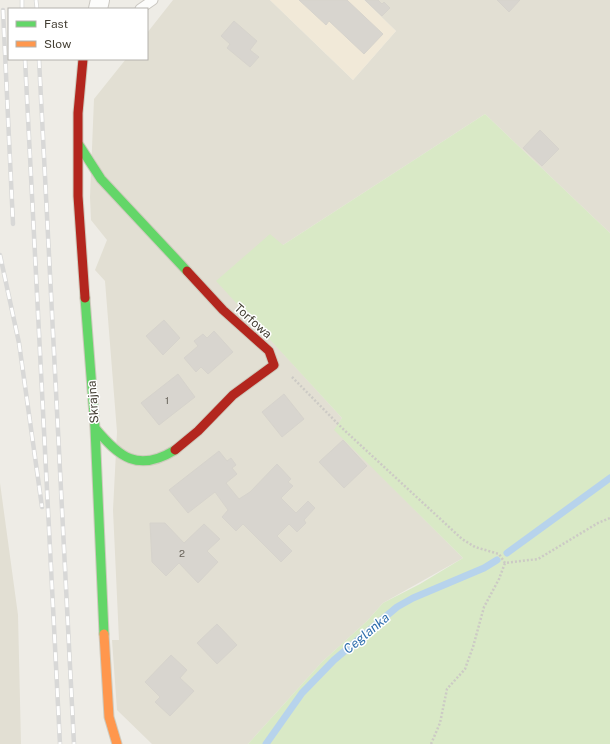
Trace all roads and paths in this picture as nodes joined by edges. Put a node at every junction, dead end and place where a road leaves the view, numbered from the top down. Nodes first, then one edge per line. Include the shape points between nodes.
1 (153, 0) edge
2 (141, 8) edge
3 (83, 60) edge
4 (79, 145) junction
5 (274, 365) junction
6 (95, 428) junction
7 (610, 518) edge
8 (505, 563) junction
9 (117, 744) edge
10 (431, 744) edge

1 - 2 lane
3 - 4 street, Skrajna via 78,113
4 - 5 street, Torfowa via 101,179 223,310 269,351
4 - 6 street, Skrajna via 78,196
5 - 6 street via 228,399 183,444 155,461 135,461 127,457
5 - 8 path via 286,370 342,428 462,539 475,547 499,554
6 - 9 street, Skrajna via 106,686 109,717
7 - 8 path via 538,559
8 - 10 path via 484,607 465,669 448,689 440,723

